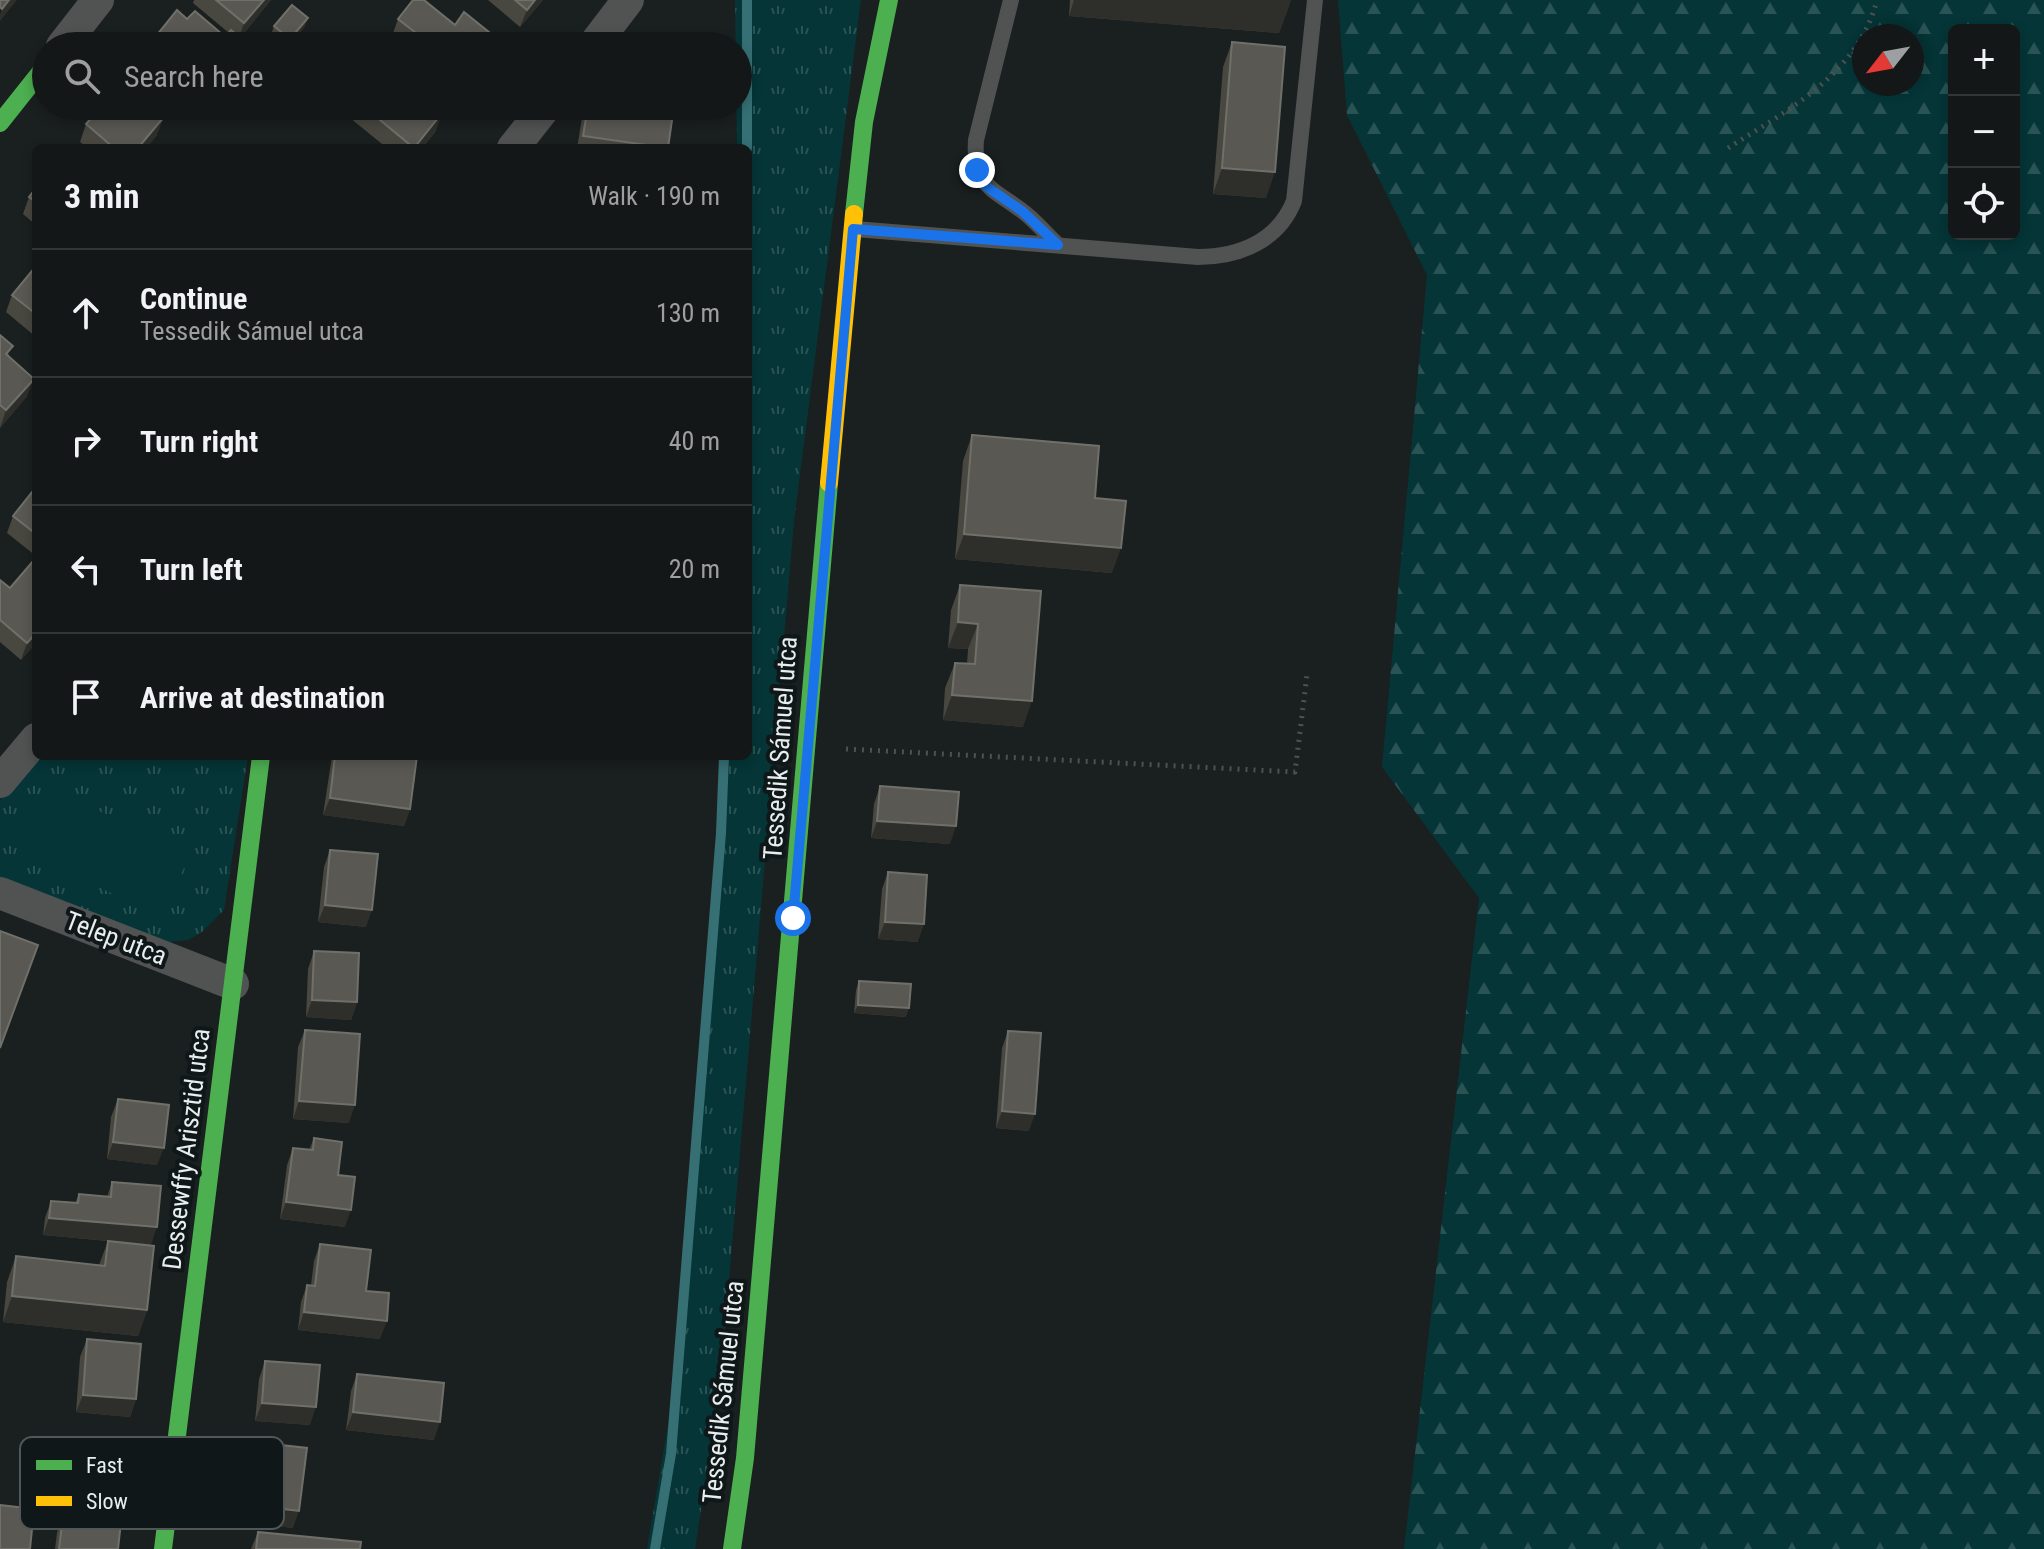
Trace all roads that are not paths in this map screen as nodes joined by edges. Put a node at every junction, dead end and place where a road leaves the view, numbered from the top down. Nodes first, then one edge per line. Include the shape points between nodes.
1 (98, 0) edge
2 (628, 0) edge
3 (889, 0) edge
4 (1011, 0) edge
5 (1315, 0) edge
6 (73, 32) edge
7 (604, 32) edge
8 (32, 83) edge
9 (535, 120) edge
10 (0, 123) edge
11 (516, 144) edge
12 (853, 229) junction
13 (1058, 245) junction
14 (32, 744) edge
15 (261, 760) edge
16 (0, 782) edge
17 (0, 893) edge
18 (233, 984) junction
19 (177, 1437) edge
20 (165, 1529) edge
21 (163, 1549) edge
22 (732, 1549) edge

1 - 6 street
2 - 7 street
3 - 12 street, Tessedik Sámuel utca via 864,122
4 - 13 lane via 975,158 987,187
5 - 13 lane via 1294,201 1287,219 1255,245 1221,257
8 - 10 street
9 - 11 street
12 - 13 lane
12 - 22 street, Tessedik Sámuel utca via 749,1410
14 - 16 street
15 - 18 street, Dessewffy Arisztid utca
17 - 18 street, Telep utca
18 - 19 street, Dessewffy Arisztid utca
20 - 21 street, Dessewffy Arisztid utca

